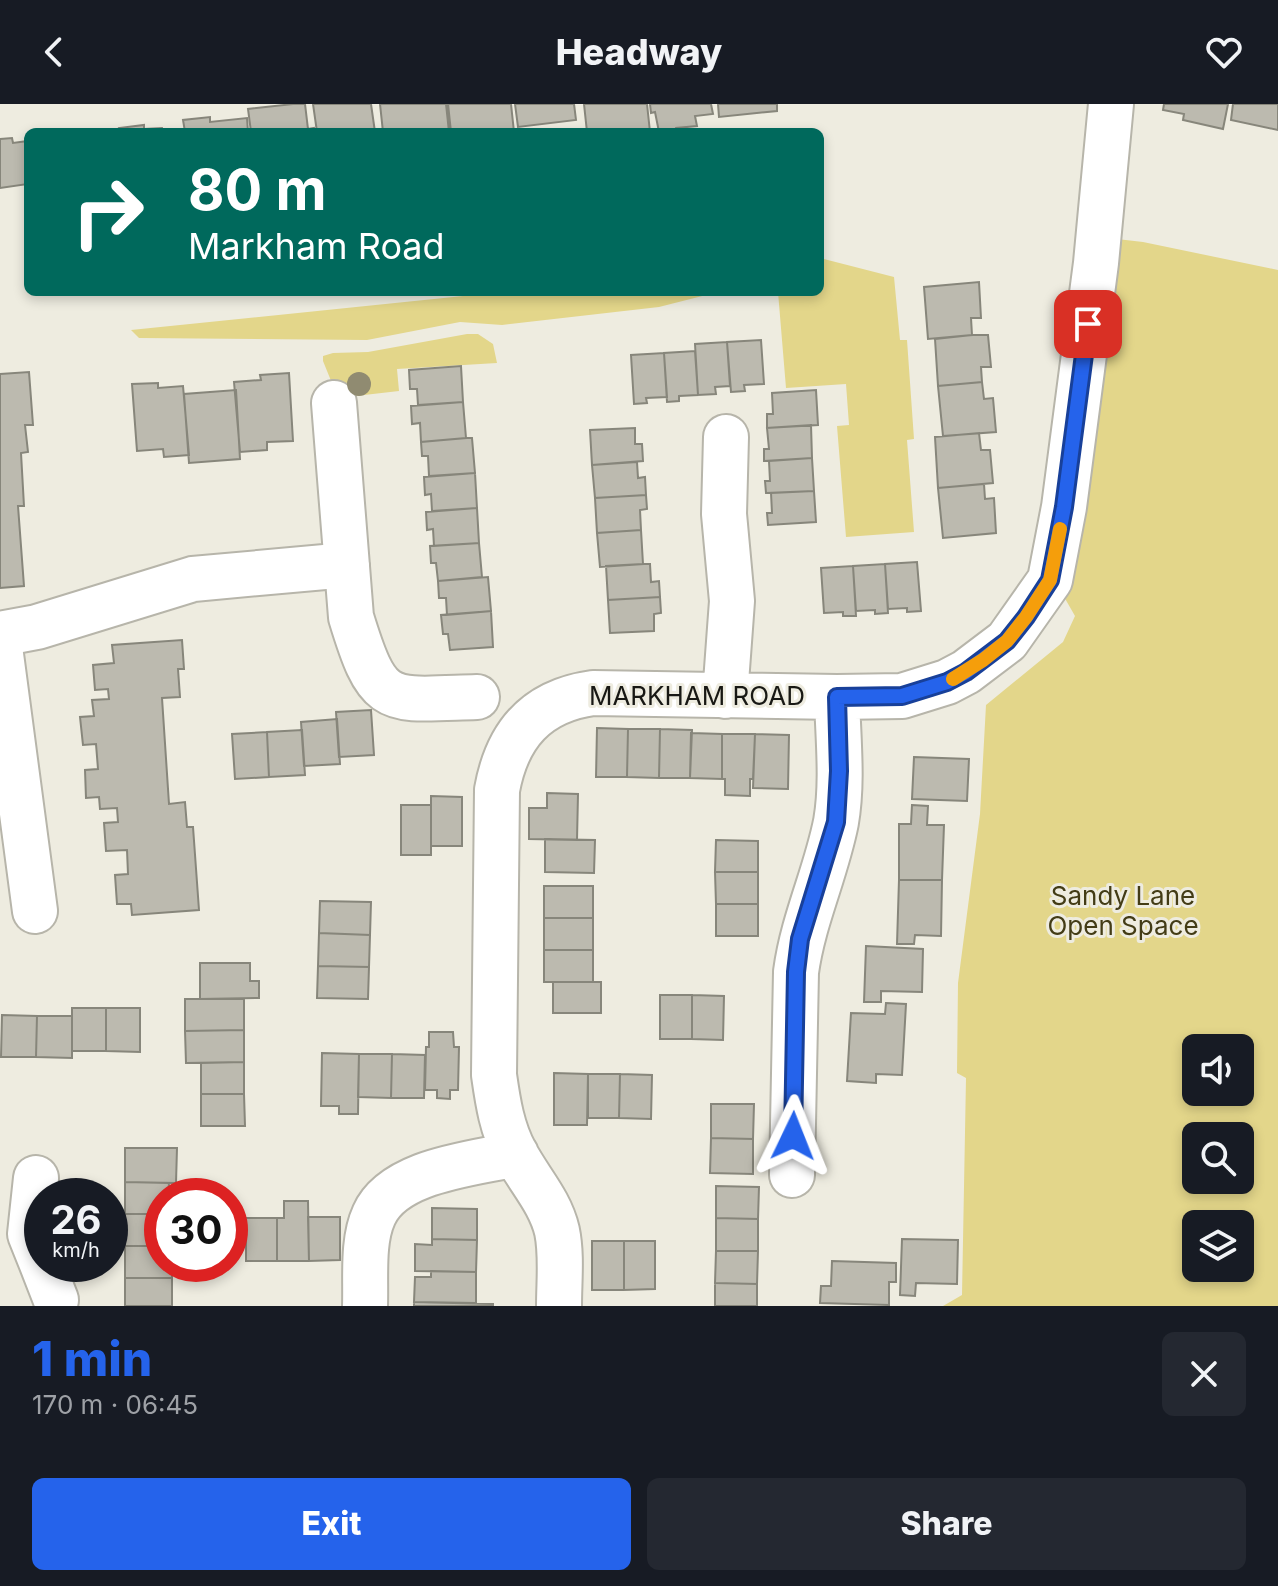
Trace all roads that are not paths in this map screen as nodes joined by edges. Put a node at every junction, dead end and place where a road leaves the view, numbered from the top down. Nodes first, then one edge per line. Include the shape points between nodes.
1 (1111, 104) edge
2 (334, 403) dead end
3 (726, 437) dead end
4 (347, 565) junction
5 (0, 634) edge
6 (0, 647) edge
7 (725, 696) junction
8 (477, 697) dead end
9 (837, 697) junction
10 (35, 911) dead end
11 (516, 1154) junction
12 (792, 1175) dead end
13 (365, 1306) edge
14 (559, 1306) edge

1 - 9 street, MARKHAM ROAD via 1096,263 1050,580 1007,641 966,672 902,696
2 - 4 street
3 - 7 street via 724,514 732,601
4 - 5 street via 193,579
4 - 8 street via 351,617 377,684 392,696 411,699
6 - 10 street
7 - 9 street, MARKHAM ROAD
7 - 11 street, MARKHAM ROAD via 574,696 535,717 516,736 502,764 497,790 494,1075 500,1115
9 - 12 street via 836,822 800,939 796,972
11 - 13 street via 408,1181 382,1200 367,1240
11 - 14 street, MARKHAM ROAD via 549,1208 556,1230

